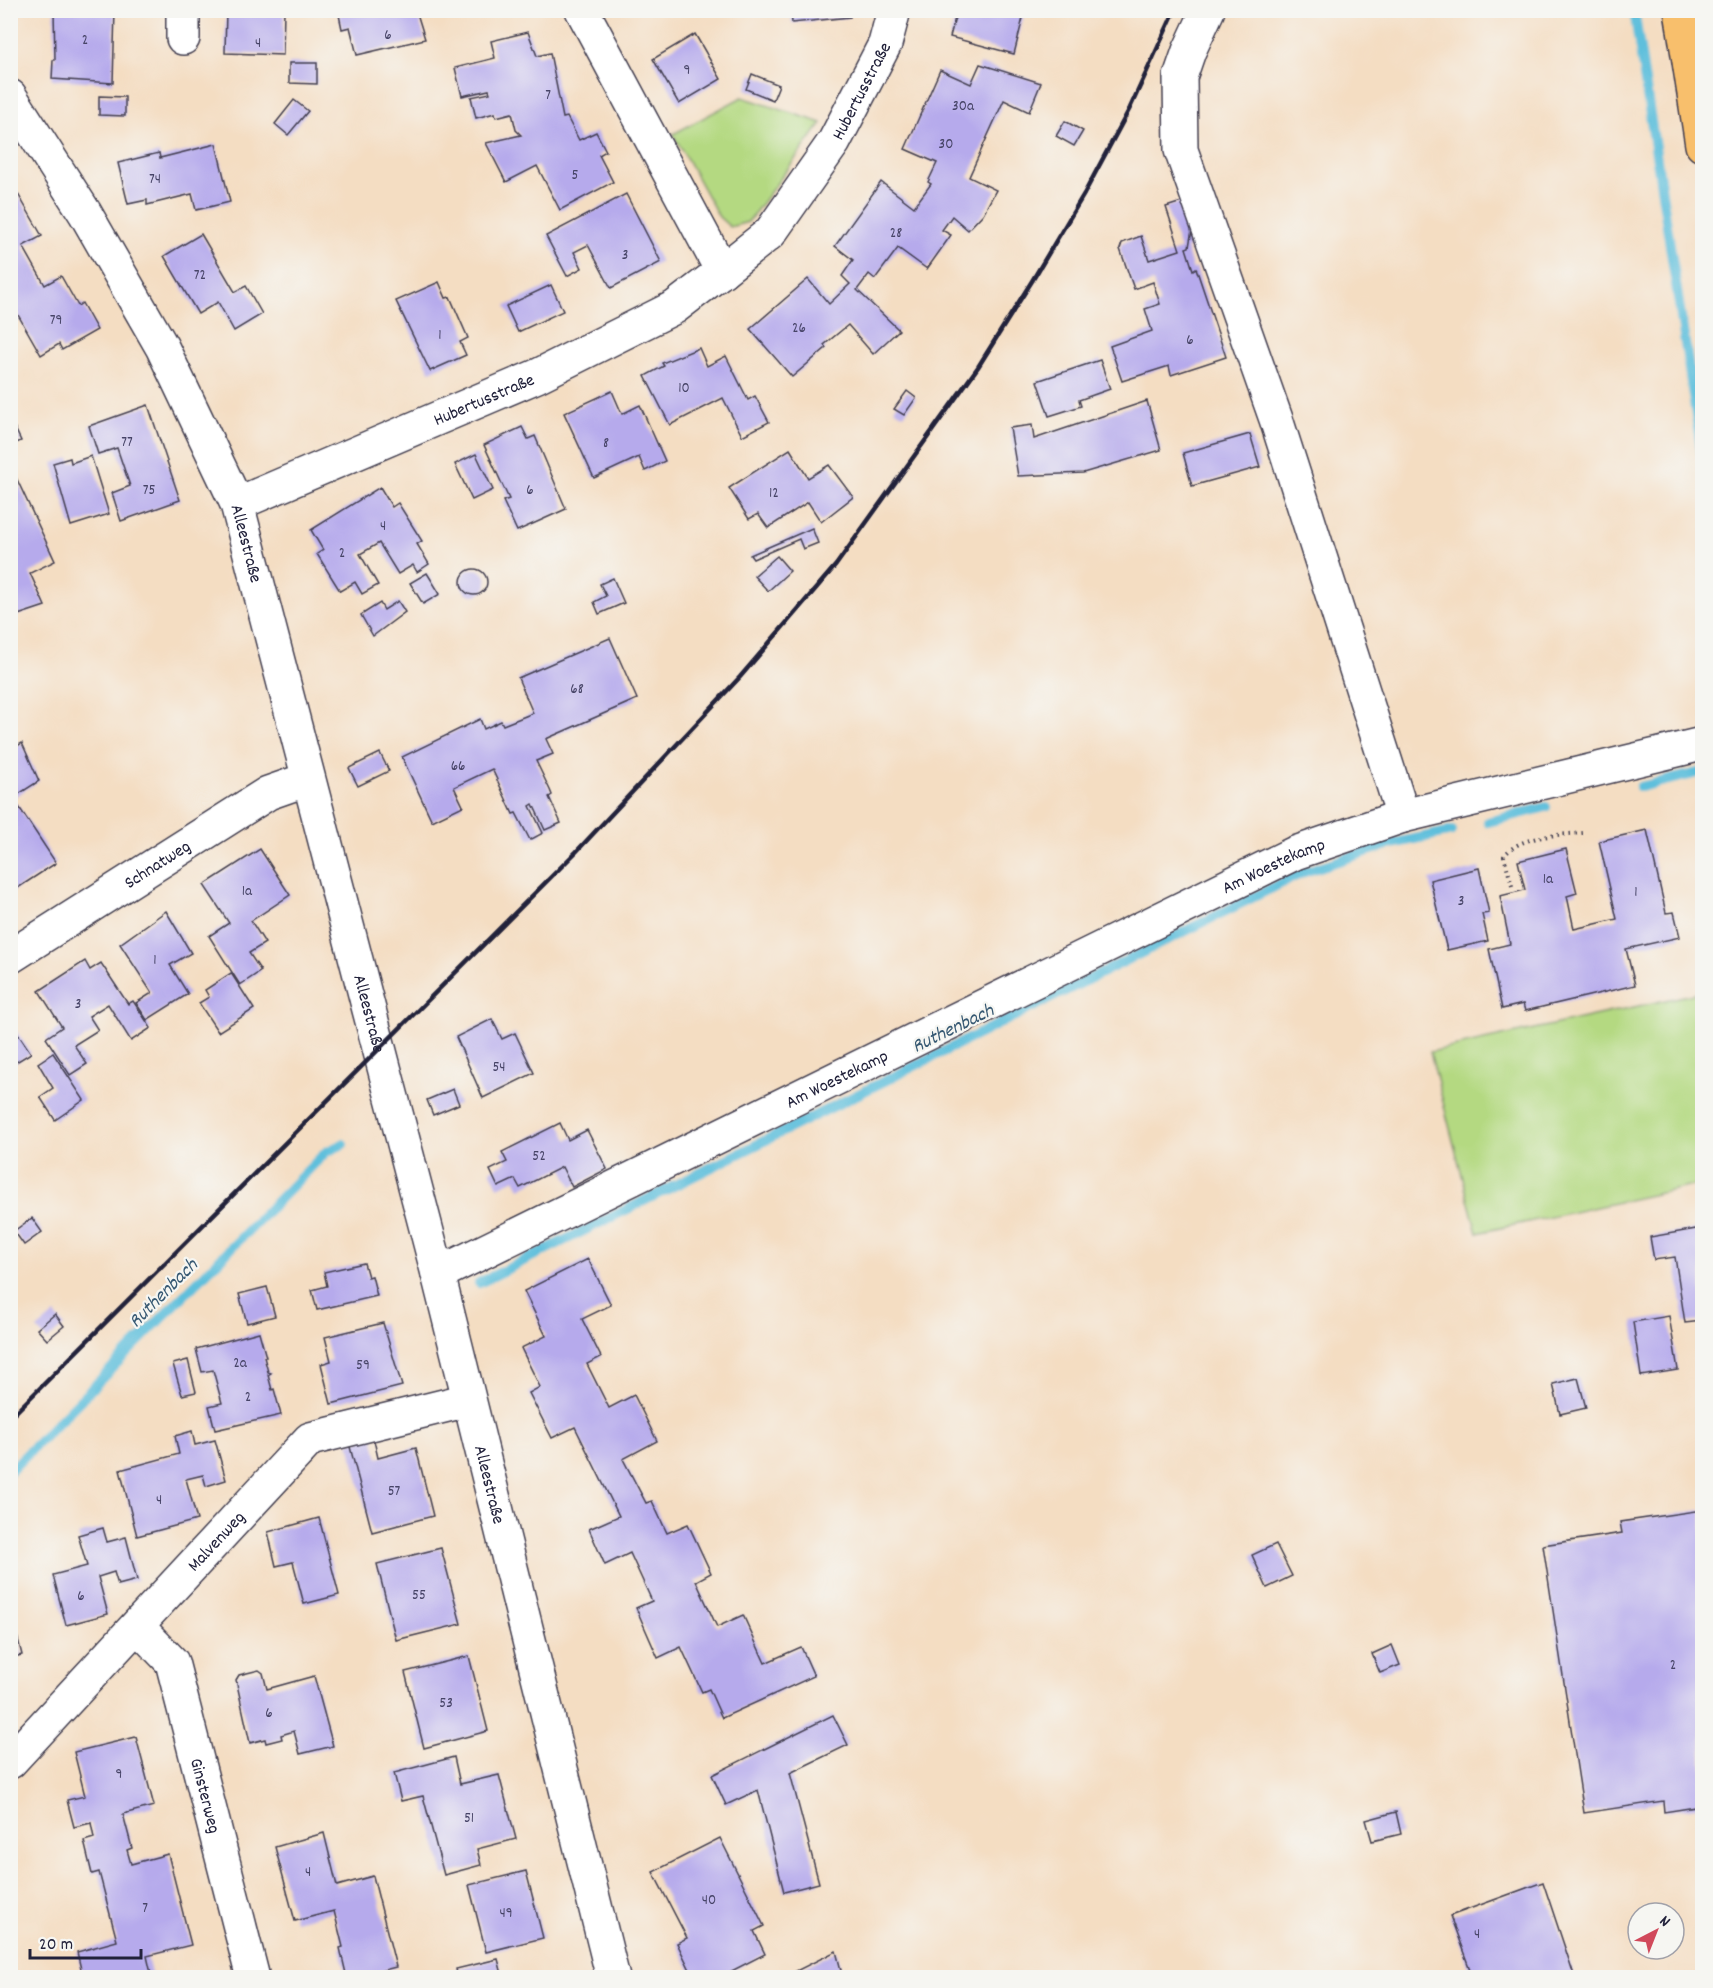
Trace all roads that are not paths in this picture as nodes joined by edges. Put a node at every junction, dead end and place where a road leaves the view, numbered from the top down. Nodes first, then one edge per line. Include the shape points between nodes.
1 (582, 10) edge
2 (894, 10) edge
3 (1208, 10) edge
4 (1681, 10) edge
5 (10, 96) edge
6 (1702, 145) edge
7 (722, 272) junction
8 (237, 504) junction
9 (1702, 744) edge
10 (308, 779) junction
11 (1402, 816) junction
12 (10, 957) edge
13 (438, 1274) junction
14 (468, 1400) junction
15 (137, 1626) junction
16 (10, 1762) edge
17 (254, 1977) edge
18 (613, 1977) edge

1 - 7 street
2 - 7 street, Hubertusstraße via 885,44 834,142 770,233
3 - 11 street via 1180,78 1181,150 1276,419
4 - 6 main road
5 - 8 street, Alleestraße via 85,213 162,347
7 - 8 street, Hubertusstraße via 675,307 537,376
8 - 10 street, Alleestraße
9 - 11 street, Am Woestekamp
10 - 12 street, Schnatweg via 268,793
10 - 13 street, Alleestraße
11 - 13 street, Am Woestekamp via 1295,853
13 - 14 street, Alleestraße
14 - 15 street, Malvenweg via 310,1439
14 - 18 street, Alleestraße
15 - 16 street, Malvenweg
15 - 17 street, Ginsterweg via 172,1662

